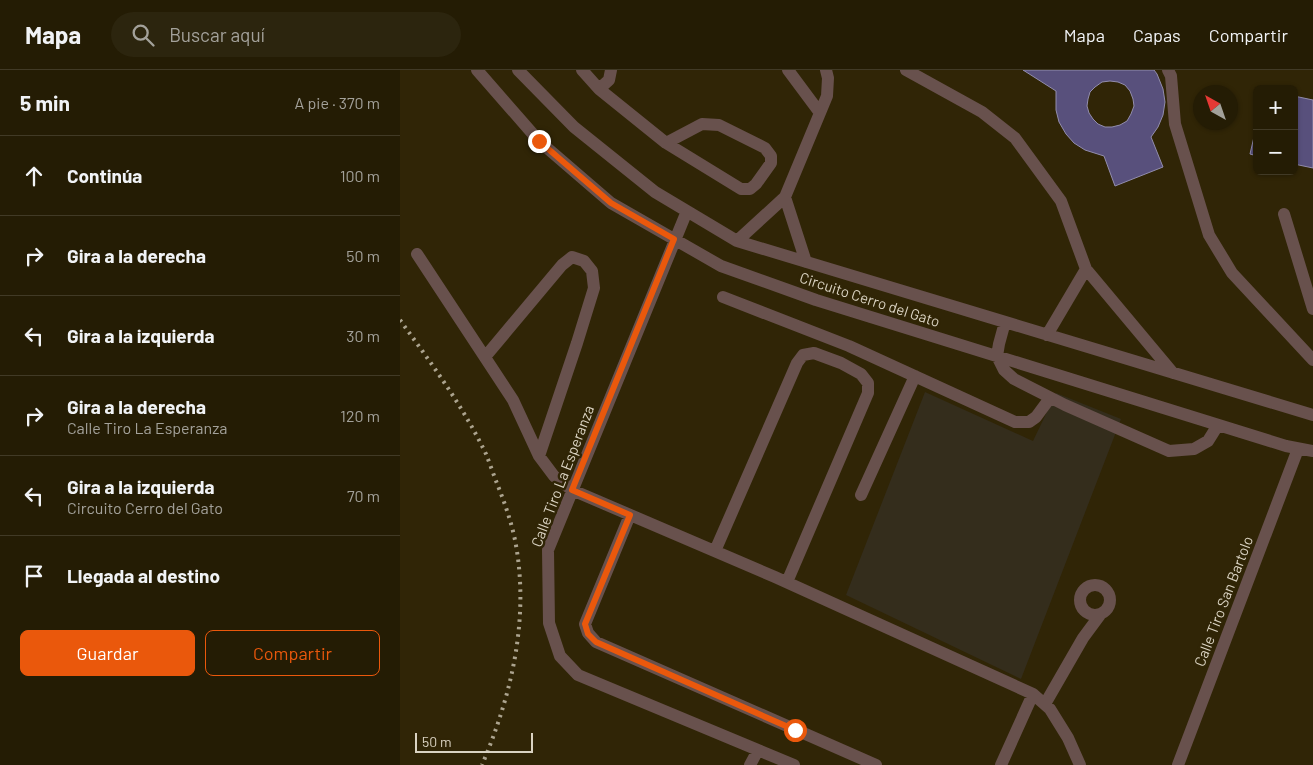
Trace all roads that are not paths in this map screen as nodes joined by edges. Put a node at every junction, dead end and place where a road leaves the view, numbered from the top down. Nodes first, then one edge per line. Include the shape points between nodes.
1 (477, 70) edge
2 (518, 70) edge
3 (582, 70) edge
4 (611, 70) edge
5 (788, 70) edge
6 (826, 70) edge
7 (906, 70) edge
8 (1168, 70) edge
9 (599, 89) junction
10 (820, 113) junction
11 (666, 143) junction
12 (785, 197) junction
13 (686, 211) junction
14 (1284, 214) dead end
15 (674, 239) junction
16 (737, 241) junction
17 (417, 254) dead end
18 (806, 262) junction
19 (1086, 269) junction
20 (723, 297) dead end
21 (1313, 309) edge
22 (1005, 322) junction
23 (1047, 335) junction
24 (849, 346) junction
25 (997, 356) junction
26 (485, 357) junction
27 (1312, 358) edge
28 (841, 363) junction
29 (1173, 373) junction
30 (914, 376) junction
31 (1050, 398) junction
32 (1313, 415) edge
33 (1218, 425) junction
34 (1298, 448) junction
35 (1313, 451) edge
36 (539, 456) junction
37 (572, 490) junction
38 (861, 495) dead end
39 (630, 515) junction
40 (715, 551) junction
41 (787, 582) junction
42 (1086, 613) junction
43 (1100, 615) junction
44 (1083, 638) junction
45 (1033, 694) junction
46 (1045, 704) junction
47 (758, 750) junction
48 (750, 765) edge
49 (794, 765) edge
50 (876, 765) edge
51 (1001, 765) edge
52 (1080, 765) edge
53 (1178, 765) edge

1 - 15 street, Circuito Cerro del Gato via 539,141 611,203
2 - 13 street, Circuito Cerro del Gato via 574,127 656,192
3 - 9 street
4 - 9 street via 609,80
5 - 10 street
6 - 10 street via 827,96
7 - 19 street via 982,112 1015,138 1061,201
8 - 27 street via 1175,124 1209,235 1232,273
9 - 11 street
10 - 12 street
11 - 11 street via 741,189 750,189 756,184 771,163 771,156 765,148 719,125 702,124
12 - 16 street
12 - 18 street
13 - 15 street, Calle Tiro La Esperanza
13 - 16 street, Circuito Cerro del Gato
14 - 21 street
15 - 25 street, Circuito Cerro del Gato via 720,266 816,300
15 - 37 street, Calle Tiro La Esperanza
16 - 18 street, Circuito Cerro del Gato
17 - 26 street
18 - 22 street, Circuito Cerro del Gato
19 - 23 street
19 - 29 street
20 - 24 street
22 - 23 street, Circuito Cerro del Gato
22 - 25 street
23 - 29 street, Circuito Cerro del Gato
24 - 28 street
24 - 30 street
25 - 31 street via 1004,370 1014,379
25 - 33 street, Circuito Cerro del Gato
26 - 36 street via 513,400
26 - 36 street via 562,265 572,257 584,261 592,271 594,288
28 - 40 street via 814,353 803,355 797,363
28 - 41 street via 861,374 868,383 868,393
29 - 32 street, Circuito Cerro del Gato
30 - 31 street via 1015,422 1029,422
30 - 38 street
31 - 33 street via 1169,450 1194,449 1208,441
33 - 34 street, Circuito Cerro del Gato
34 - 35 street, Circuito Cerro del Gato
34 - 53 street, Calle Tiro San Bartolo
36 - 37 street via 554,476
37 - 39 street
37 - 47 street, Calle Tiro La Esperanza via 548,550 549,623 560,656 578,675
39 - 40 street
39 - 50 street via 585,624 588,634 596,642
40 - 41 street
41 - 45 street
42 - 43 street
42 - 43 street via 1081,607 1082,593 1087,587 1102,586 1110,597 1110,605
42 - 44 street
43 - 44 street
44 - 46 street
45 - 46 street
45 - 51 street
46 - 52 street via 1068,738
47 - 48 street
47 - 49 street, Calle Tiro La Esperanza

